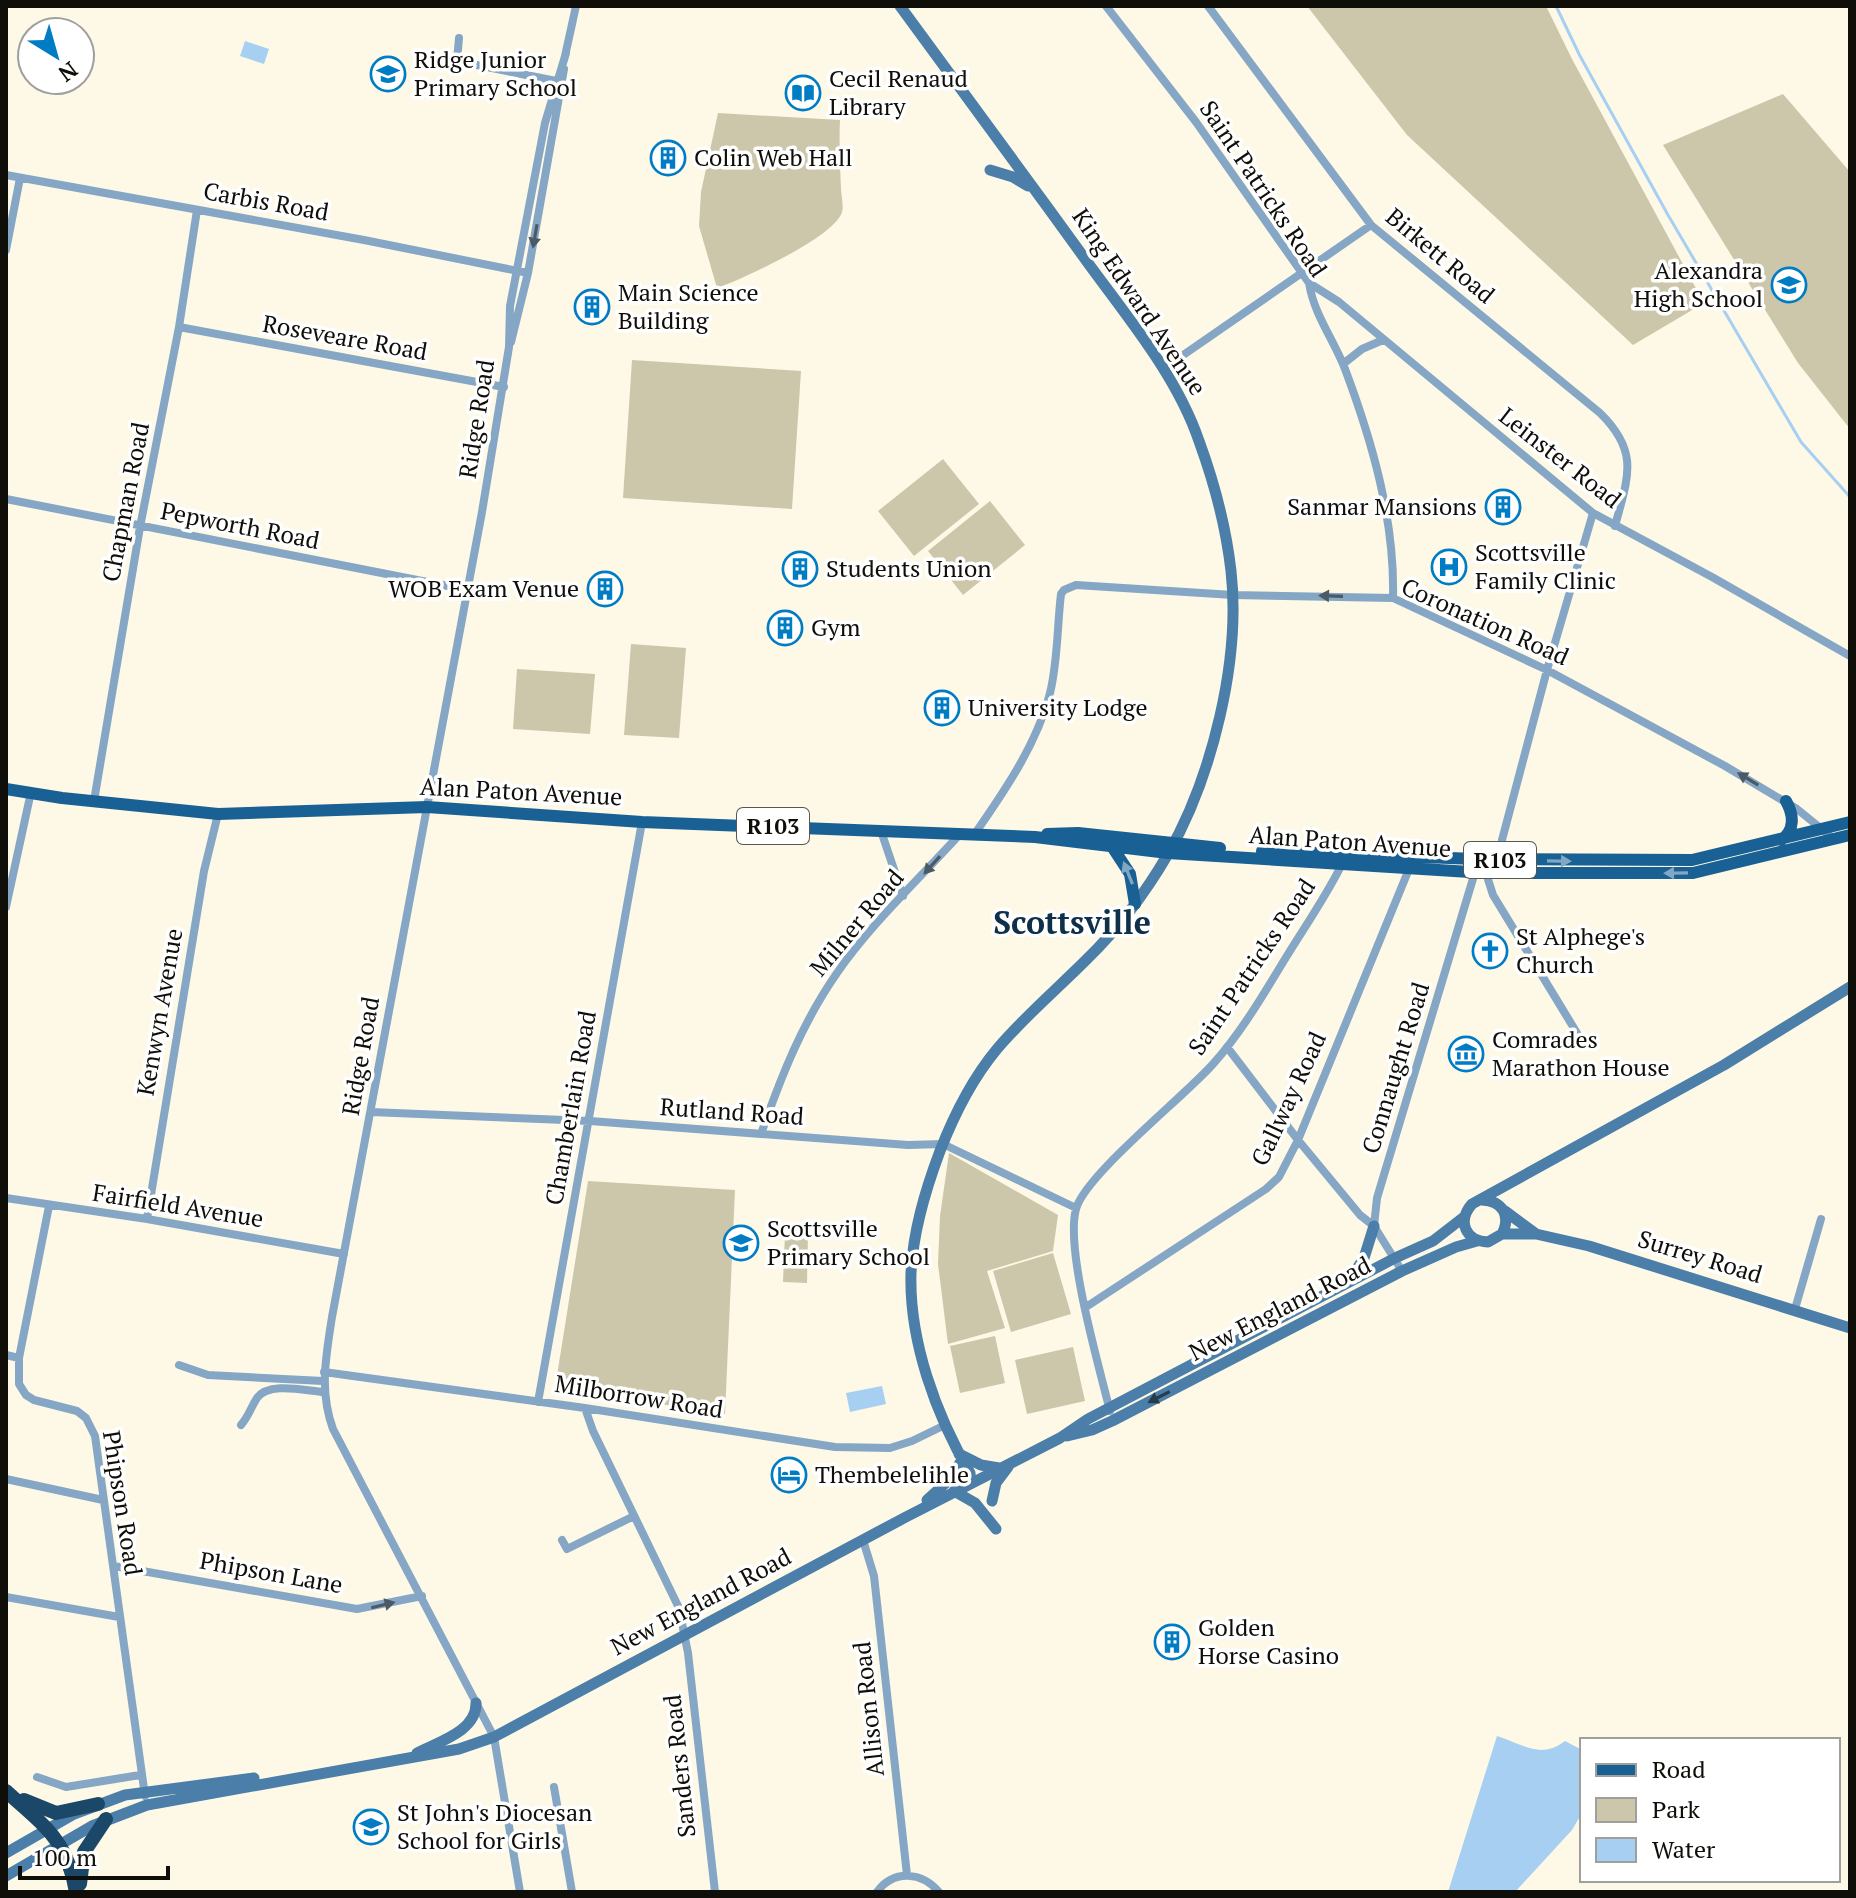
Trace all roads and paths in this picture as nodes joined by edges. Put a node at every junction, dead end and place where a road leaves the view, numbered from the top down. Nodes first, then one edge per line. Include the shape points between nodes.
1 (576, 6) edge
2 (900, 6) edge
3 (1106, 6) edge
4 (1208, 6) edge
5 (459, 38) dead end
6 (566, 53) junction
7 (556, 81) junction
8 (990, 170) dead end
9 (6, 175) edge
10 (20, 178) junction
11 (1038, 194) junction
12 (197, 210) junction
13 (1371, 225) junction
14 (6, 250) edge
15 (517, 271) junction
16 (528, 273) junction
17 (1301, 274) junction
18 (1309, 283) junction
19 (179, 327) junction
20 (1383, 340) junction
21 (509, 347) junction
22 (1343, 364) junction
23 (1163, 369) junction
24 (504, 387) junction
25 (6, 499) edge
26 (1593, 513) junction
27 (1615, 526) junction
28 (140, 527) junction
29 (468, 590) junction
30 (1233, 595) junction
31 (1393, 598) junction
32 (1850, 656) edge
33 (1547, 670) junction
34 (6, 789) edge
35 (31, 792) junction
36 (94, 801) junction
37 (1786, 801) junction
38 (427, 807) junction
39 (218, 814) junction
40 (642, 822) junction
41 (1850, 822) edge
42 (1824, 830) junction
43 (881, 831) junction
44 (960, 834) junction
45 (974, 835) junction
46 (1850, 835) edge
47 (1035, 837) junction
48 (1834, 839) junction
49 (1778, 842) junction
50 (1111, 845) junction
51 (1171, 848) junction
52 (1500, 860) junction
53 (1341, 866) junction
54 (1409, 869) junction
55 (1481, 872) junction
56 (903, 896) junction
57 (1135, 904) junction
58 (6, 907) edge
59 (1850, 987) edge
60 (1583, 1043) dead end
61 (1227, 1047) junction
62 (371, 1112) junction
63 (590, 1121) junction
64 (761, 1134) junction
65 (1298, 1140) junction
66 (943, 1144) junction
67 (1535, 1170) junction
68 (6, 1198) edge
69 (1482, 1200) junction
70 (49, 1206) junction
71 (1076, 1208) junction
72 (1503, 1209) junction
73 (1464, 1217) junction
74 (147, 1219) junction
75 (1821, 1219) dead end
76 (1374, 1226) junction
77 (1502, 1234) junction
78 (1536, 1234) junction
79 (1477, 1241) junction
80 (344, 1254) junction
81 (1395, 1258) junction
82 (1402, 1271) junction
83 (1346, 1285) junction
84 (1086, 1307) junction
85 (1795, 1309) junction
86 (1850, 1328) edge
87 (6, 1355) edge
88 (19, 1358) junction
89 (179, 1365) dead end
90 (324, 1376) junction
91 (324, 1392) junction
92 (538, 1402) junction
93 (585, 1408) junction
94 (1109, 1408) junction
95 (1112, 1421) junction
96 (241, 1425) dead end
97 (945, 1425) junction
98 (1060, 1438) junction
99 (960, 1457) junction
100 (1014, 1461) junction
101 (1001, 1468) junction
102 (973, 1478) junction
103 (6, 1479) edge
104 (954, 1491) junction
105 (103, 1500) junction
106 (992, 1501) dead end
107 (634, 1516) junction
108 (904, 1518) junction
109 (996, 1529) dead end
110 (562, 1540) dead end
111 (863, 1540) junction
112 (114, 1566) junction
113 (422, 1596) junction
114 (6, 1597) edge
115 (119, 1617) junction
116 (685, 1635) junction
117 (476, 1703) junction
118 (494, 1737) junction
119 (406, 1759) junction
120 (350, 1767) junction
121 (140, 1775) junction
122 (37, 1777) dead end
123 (222, 1781) junction
124 (554, 1787) dead end
125 (237, 1788) junction
126 (6, 1791) edge
127 (144, 1791) junction
128 (98, 1804) junction
129 (147, 1805) junction
130 (106, 1819) junction
131 (46, 1828) junction
132 (60, 1844) junction
133 (6, 1853) edge
134 (907, 1875) junction
135 (6, 1876) edge
136 (78, 1892) edge
137 (520, 1892) edge
138 (572, 1892) edge
139 (715, 1892) edge
140 (877, 1892) edge
141 (939, 1892) edge

1 - 6 street, Ridge Road
2 - 11 street, King Edward Avenue
3 - 17 street, Saint Patricks Road via 1196,122
4 - 13 street, Birkett Road
5 - 7 street via 457,61
6 - 7 street, Ridge Road
6 -> 16 street, Ridge Road
7 - 15 street, Ridge Road
8 - 11 street via 1019,180
9 - 10 street, Carbis Road
10 - 12 street, Carbis Road
10 - 14 street
11 - 23 street, King Edward Avenue
12 - 15 street, Carbis Road
12 - 19 street, Chapman Road
13 - 17 street
13 - 27 street, Birkett Road via 1620,435 1627,474
15 - 16 street, Carbis Road
15 - 21 street, Ridge Road
16 - 21 street, Ridge Road
17 - 18 street, Saint Patricks Road
17 - 23 street
18 - 20 street, Leinster Road
18 - 22 street, Saint Patricks Road
19 - 24 street, Roseveare Road
19 - 28 street, Chapman Road
20 - 22 street
20 - 26 street, Leinster Road
21 - 24 street, Ridge Road
22 - 31 street, Saint Patricks Road via 1381,490 1391,540
23 - 30 street, King Edward Avenue via 1205,458 1228,549
24 - 29 street, Ridge Road
25 - 28 street, Pepworth Road
26 - 27 street, Leinster Road
26 - 33 street
27 - 32 street, Leinster Road
28 - 29 street, Pepworth Road
28 - 36 street, Chapman Road
29 - 38 street, Ridge Road
31 -> 30 street, Coronation Road
30 - 45 street, Coronation Road via 1076,585 1064,590 1044,715
30 - 51 street, King Edward Avenue via 1224,692 1212,750
31 - 33 street, Coronation Road
37 -> 33 street, Coronation Road
33 - 52 street
34 - 35 main road, Alan Paton Avenue / R103
35 - 36 main road, Alan Paton Avenue / R103
35 - 58 street
36 - 39 main road, Alan Paton Avenue / R103
37 - 42 street, Coronation Road
37 - 49 main road via 1791,826
38 - 39 main road, Alan Paton Avenue / R103
38 - 40 main road, Alan Paton Avenue / R103
38 - 62 street, Ridge Road
39 - 74 street, Kenwyn Avenue
40 - 43 main road, Alan Paton Avenue / R103
40 - 63 street, Chamberlain Road
41 - 42 main road, Alan Paton Avenue / R103
42 - 48 street, Coronation Road
42 - 49 main road, Alan Paton Avenue / R103
43 - 44 main road, Alan Paton Avenue / R103
43 - 56 street
44 - 45 main road, Alan Paton Avenue / R103
44 -> 56 street, Milner Road
45 - 47 main road, Alan Paton Avenue / R103
46 - 48 main road, Alan Paton Avenue / R103
47 - 50 main road, Alan Paton Avenue / R103
47 - 51 main road, Alan Paton Avenue / R103 via 1078,833
48 -> 55 main road, Alan Paton Avenue / R103 via 1693,873
52 -> 49 main road, Alan Paton Avenue / R103 via 1692,860
50 - 51 main road, Alan Paton Avenue / R103
57 -> 50 main road via 1130,874
51 - 52 main road, Alan Paton Avenue / R103
51 - 53 main road, Alan Paton Avenue / R103
51 - 57 street, King Edward Avenue
53 - 54 main road, Alan Paton Avenue / R103
53 - 61 street, Saint Patricks Road
54 - 55 main road, Alan Paton Avenue / R103
54 - 65 street, Gallway Road
55 - 60 street
55 - 76 street, Connaught Road via 1377,1198
56 - 64 street, Milner Road via 818,1001
57 - 66 street, King Edward Avenue via 988,1059
59 - 67 street via 1724,1065
61 - 65 street
61 - 71 street, Saint Patricks Road via 1100,1174
62 - 63 street, Rutland Road
62 - 80 street, Ridge Road
63 - 64 street, Rutland Road
63 - 92 street, Chamberlain Road
64 - 66 street, Rutland Road
65 - 76 street
65 - 84 street, Gallway Road via 1279,1177 1266,1189
66 - 71 street, Rutland Road
66 - 97 street, King Edward Avenue via 920,1216 911,1276 918,1336
67 - 69 street
67 - 72 street via 1512,1191
68 - 70 street, Fairfield Avenue
69 - 72 street
69 - 73 street
70 - 74 street, Fairfield Avenue
70 - 88 street, Phipson Road
71 - 84 street via 1073,1234
72 - 77 street
72 - 78 street, Surrey Road
73 - 79 street via 1465,1229
73 - 81 street, New England Road via 1433,1241
74 - 80 street, Fairfield Avenue
75 - 85 street
76 - 81 street
76 - 83 street via 1364,1258
77 - 78 street, Surrey Road
77 - 79 street
78 - 85 street, Surrey Road
79 - 82 street, New England Road
80 - 90 street, Ridge Road
81 - 82 street
81 - 83 street, New England Road
82 -> 95 street, New England Road
83 - 94 street, New England Road
84 - 94 street
85 - 86 street, Surrey Road
87 - 88 street
88 - 105 street, Phipson Road via 19,1384 26,1395 77,1411 90,1425
89 - 90 street, Milborrow Road via 208,1375
90 - 91 street, Ridge Road
90 - 92 street, Milborrow Road
91 - 96 street via 272,1388 257,1398
91 - 113 street, Ridge Road via 333,1429
92 - 93 street, Milborrow Road
93 - 97 street, Milborrow Road via 835,1447 890,1448
93 - 107 street, Sanders Road
94 - 95 street
94 - 98 street, New England Road
95 - 98 street, New England Road
97 - 99 street, King Edward Avenue
98 - 100 street, New England Road
99 - 101 street
99 - 102 street, King Edward Avenue
99 - 108 street via 942,1487
100 - 101 street, New England Road
100 - 106 street via 996,1483
101 - 102 street, New England Road
102 - 104 street, New England Road
103 - 105 street
104 - 108 street, New England Road
104 - 109 street via 975,1503
105 - 112 street, Phipson Road
107 - 110 street via 567,1549
107 - 116 street, Sanders Road via 679,1608
108 - 111 street, New England Road
111 - 116 street, New England Road
111 - 134 street, Allison Road via 874,1576
112 -> 113 street, Phipson Lane via 361,1610
112 - 115 street, Phipson Road
113 - 117 street, Ridge Road
114 - 115 street
115 - 121 street, Phipson Road
116 - 118 street, New England Road
116 - 139 street, Sanders Road
117 - 118 street, Ridge Road
117 - 119 street via 470,1722 459,1731
118 - 119 street, New England Road
118 - 137 street, Ridge Road
119 - 120 street, New England Road
120 - 123 street, New England Road
120 - 125 street, New England Road
121 - 122 street via 66,1787
121 - 127 street, Phipson Road
123 - 125 street via 234,1782
123 - 127 street, New England Road
124 - 138 street
125 - 129 street, New England Road
126 - 128 highway via 50,1813
126 - 131 highway
127 - 128 street, New England Road
127 - 129 street, Phipson Road
128 - 131 street, New England Road
129 - 130 street, New England Road
130 - 132 street, New England Road
130 - 136 highway via 84,1852
131 - 132 highway
131 - 133 street, New England Road
132 - 135 street, New England Road
132 - 136 highway
134 - 140 street
134 - 141 street via 925,1879

